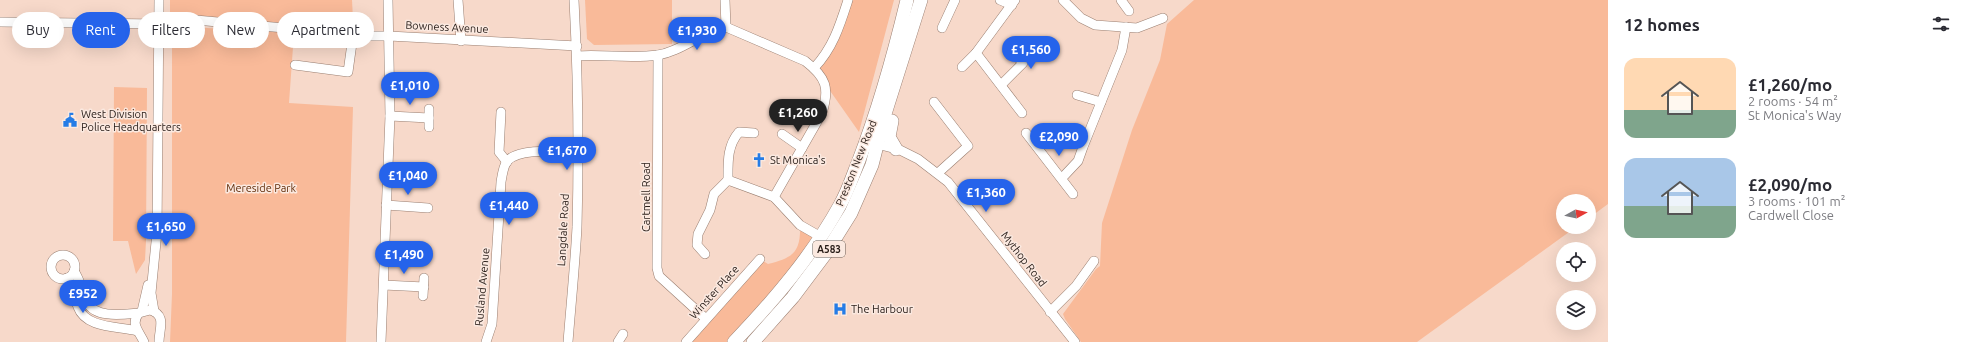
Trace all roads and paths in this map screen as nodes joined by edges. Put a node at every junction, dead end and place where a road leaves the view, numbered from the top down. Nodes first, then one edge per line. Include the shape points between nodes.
1 (159, 0) edge
2 (388, 0) edge
3 (458, 0) edge
4 (574, 0) edge
5 (725, 0) edge
6 (848, 0) edge
7 (907, 0) edge
8 (920, 0) edge
9 (955, 0) edge
10 (1000, 0) edge
11 (1063, 0) edge
12 (1121, 0) edge
13 (1014, 2) edge
14 (1129, 11) dead end
15 (159, 12) edge
16 (1163, 18) dead end
17 (205, 21) edge
18 (0, 22) edge
19 (138, 24) edge
20 (277, 27) edge
21 (726, 27) junction
22 (1126, 27) junction
23 (942, 28) dead end
24 (374, 36) edge
25 (389, 36) junction
26 (461, 41) junction
27 (577, 46) junction
28 (159, 48) edge
29 (353, 48) edge
30 (1012, 51) dead end
31 (976, 53) junction
32 (658, 55) junction
33 (577, 56) junction
34 (902, 61) junction
35 (295, 65) dead end
36 (962, 67) dead end
37 (814, 68) junction
38 (1001, 85) junction
39 (1077, 95) dead end
40 (934, 102) dead end
41 (1101, 102) junction
42 (501, 112) dead end
43 (1022, 113) dead end
44 (390, 116) junction
45 (429, 118) dead end
46 (754, 133) dead end
47 (1026, 133) dead end
48 (782, 134) dead end
49 (873, 143) junction
50 (802, 148) junction
51 (896, 149) junction
52 (578, 152) junction
53 (507, 162) junction
54 (938, 173) junction
55 (1062, 178) junction
56 (728, 180) junction
57 (1073, 194) dead end
58 (774, 197) junction
59 (386, 205) junction
60 (428, 208) dead end
61 (821, 237) junction
62 (705, 254) dead end
63 (760, 259) dead end
64 (154, 260) junction
65 (1094, 261) dead end
66 (74, 271) junction
67 (67, 278) junction
68 (384, 285) junction
69 (424, 287) dead end
70 (154, 311) junction
71 (141, 312) junction
72 (1050, 312) junction
73 (706, 318) junction
74 (159, 331) junction
75 (140, 336) edge
76 (159, 342) edge
77 (381, 342) edge
78 (486, 342) edge
79 (568, 342) edge
80 (686, 342) edge
81 (734, 342) edge
82 (753, 342) edge
83 (1075, 342) edge

1 - 15 street
2 - 25 street
3 - 26 street
4 - 27 street, Langdale Road
5 - 21 street
6 - 37 street via 837,36
7 - 49 highway, Preston New Road / A583 via 886,78
8 - 34 highway, Preston New Road / A583
9 - 23 street
10 - 13 street
11 - 22 street via 1081,18 1095,25
12 - 14 street
13 - 31 street
16 - 22 street via 1137,28
17 - 20 street, Bowness Avenue
18 - 19 street
21 - 32 street
21 - 37 street via 805,61
22 - 41 street via 1122,50
24 - 25 street, Bowness Avenue
25 - 26 street, Bowness Avenue
25 - 44 street
26 - 27 street, Bowness Avenue
27 - 33 street, Langdale Road
28 - 64 street via 157,232
29 - 35 street via 352,73
30 - 38 street via 1024,63
31 - 36 street
31 - 38 street
32 - 33 street
32 - 73 street, Cartmell Road via 657,268 659,276
33 - 52 street, Langdale Road
34 - 49 highway, Preston New Road / A583
34 - 51 highway, A583 via 905,74 890,131 891,141
37 - 50 street via 825,83 827,93 822,113
38 - 43 street
39 - 41 street
40 - 54 street via 968,146
41 - 55 street via 1078,161
42 - 53 street via 499,152
44 - 45 street
44 - 59 street
46 - 56 street via 739,132 733,140 728,156
47 - 55 street
48 - 50 street
49 - 51 street, Mythop Road
49 - 61 highway, Preston New Road / A583
49 - 82 highway, Preston New Road / A583 via 872,164 851,212 830,247 793,297
50 - 58 street
51 - 54 street, Mythop Road via 918,159
52 - 53 street via 533,152 517,156
52 - 79 street, Langdale Road via 576,229
53 - 78 street, Rusland Avenue via 501,182 492,324
54 - 72 street, Mythop Road via 957,192
55 - 57 street
56 - 58 street
56 - 62 street via 714,194 710,210 698,234 697,245
58 - 61 street via 800,225
59 - 60 street
59 - 68 street
61 - 81 highway, Preston New Road / A583 via 777,295
63 - 73 street, Winster Place
64 - 70 street
64 - 71 street
65 - 72 street via 1076,286
66 - 67 street
66 - 67 street via 74,261 71,258 63,254 54,258 51,266 53,274
66 - 71 street via 90,307 97,312
67 - 75 street via 79,309 90,321 125,327
68 - 69 street
68 - 77 street
70 - 71 street
70 - 74 street via 161,320
71 - 75 street via 135,321
72 - 83 street, Mythop Road
73 - 80 street, Winster Place
74 - 75 street via 148,337
74 - 76 street

